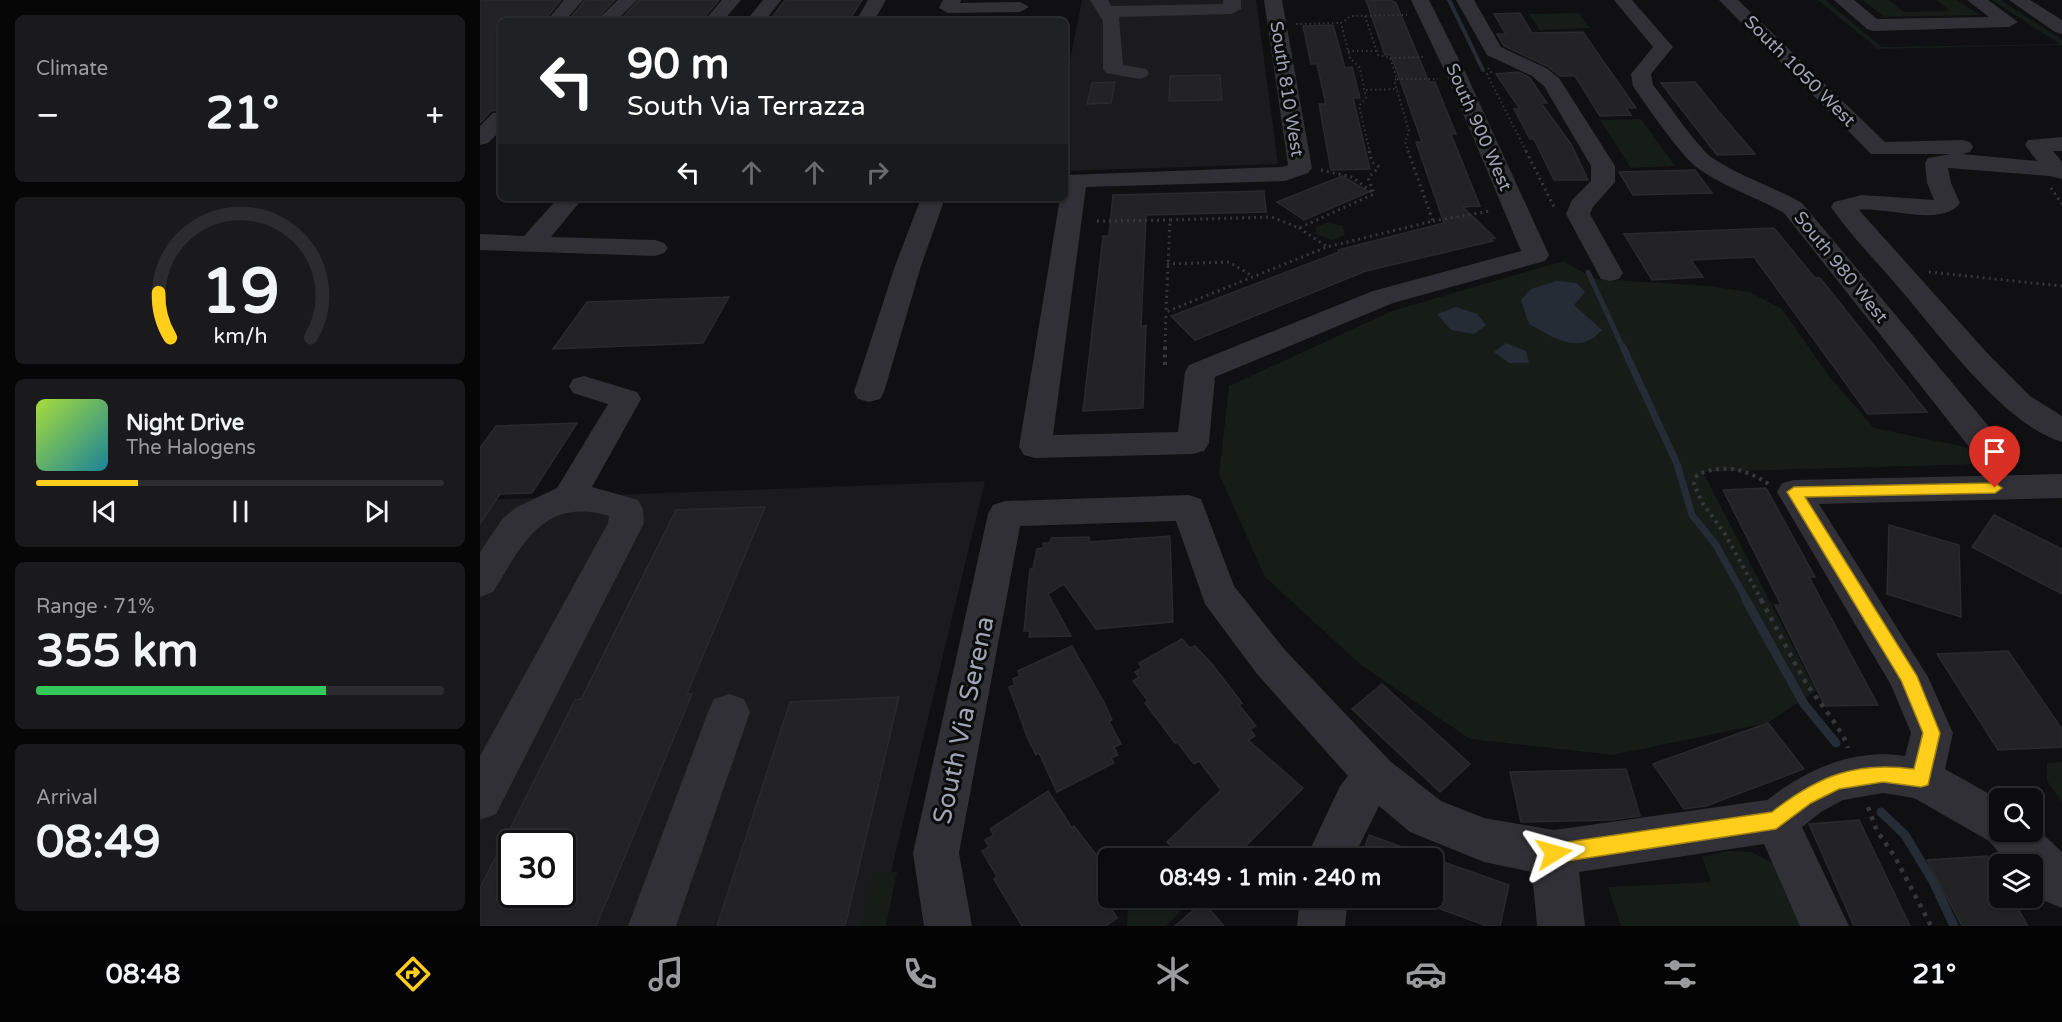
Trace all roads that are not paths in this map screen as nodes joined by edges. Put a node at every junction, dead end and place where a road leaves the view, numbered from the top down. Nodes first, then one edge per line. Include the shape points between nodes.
1 (574, 0) edge
2 (628, 0) edge
3 (732, 0) edge
4 (772, 0) edge
5 (877, 0) edge
6 (952, 0) edge
7 (1232, 0) edge
8 (1273, 0) edge
9 (1466, 0) edge
10 (1623, 0) edge
11 (1728, 0) edge
12 (1843, 0) edge
13 (1976, 0) edge
14 (2018, 0) edge
15 (1102, 6) edge
16 (1415, 7) edge
17 (1019, 9) edge
18 (559, 17) dead end
19 (608, 18) edge
20 (716, 18) edge
21 (757, 18) edge
22 (867, 18) edge
23 (2062, 28) edge
24 (1139, 73) dead end
25 (498, 121) edge
26 (480, 138) edge
27 (2062, 144) edge
28 (2036, 145) junction
29 (480, 149) edge
30 (498, 149) edge
31 (2060, 172) edge
32 (568, 201) edge
33 (932, 201) edge
34 (480, 242) edge
35 (531, 244) junction
36 (655, 248) dead end
37 (1536, 255) joint
38 (1610, 273) dead end
39 (584, 386) dead end
40 (869, 392) dead end
41 (2016, 400) junction
42 (2062, 406) edge
43 (2062, 431) edge
44 (1993, 454) dead end
45 (2062, 486) edge
46 (569, 497) junction
47 (480, 582) edge
48 (729, 712) dead end
49 (1375, 775) junction
50 (1921, 779) junction
51 (480, 799) edge
52 (1989, 818) edge
53 (1776, 820) junction
54 (2018, 842) edge
55 (1334, 848) edge
56 (1554, 853) junction
57 (2062, 884) edge
58 (1323, 908) edge
59 (652, 926) edge
60 (948, 926) edge
61 (1321, 926) edge
62 (1562, 926) edge
63 (1825, 926) edge

1 - 18 street
2 - 19 street
3 - 20 street
4 - 21 street
5 - 22 street
6 - 17 street via 948,8
7 - 15 street via 1232,9
8 - 37 street, South 810 West via 1300,168 1292,173 1075,180 1035,447 1192,443 1200,372 1383,297
9 - 38 street via 1494,51 1552,82 1603,166 1603,182 1581,205 1578,214
10 - 44 street, South 980 West via 1664,47 1641,74 1643,86 1701,160 1793,208
11 - 28 street, South 1050 West via 1879,149
12 - 13 street via 1874,25 2009,22
14 - 23 street
15 - 24 street via 1112,20 1113,69
16 - 37 street, South 900 West via 1458,78
25 - 26 street
27 - 28 street
28 - 31 street
29 - 30 street
31 - 41 street via 1957,160 1936,164 1938,183 1948,203 1936,208 1862,202 1843,207
32 - 35 street
33 - 40 street
34 - 35 street
35 - 36 street
39 - 46 street via 626,399
41 - 42 street
41 - 43 street
45 - 50 street via 1782,489 1908,676 1932,733
46 - 47 street via 515,527
46 - 51 street via 626,509 626,524
48 - 59 street
49 - 55 street via 1356,801
49 - 56 street via 1426,817 1484,840
49 - 60 street, South Via Serena via 1271,662 1218,593 1189,508 1005,514 936,853
50 - 52 street
50 - 53 street via 1883,773 1837,781 1805,797
53 - 56 street
53 - 63 street
54 - 57 street
56 - 62 street
58 - 61 street

